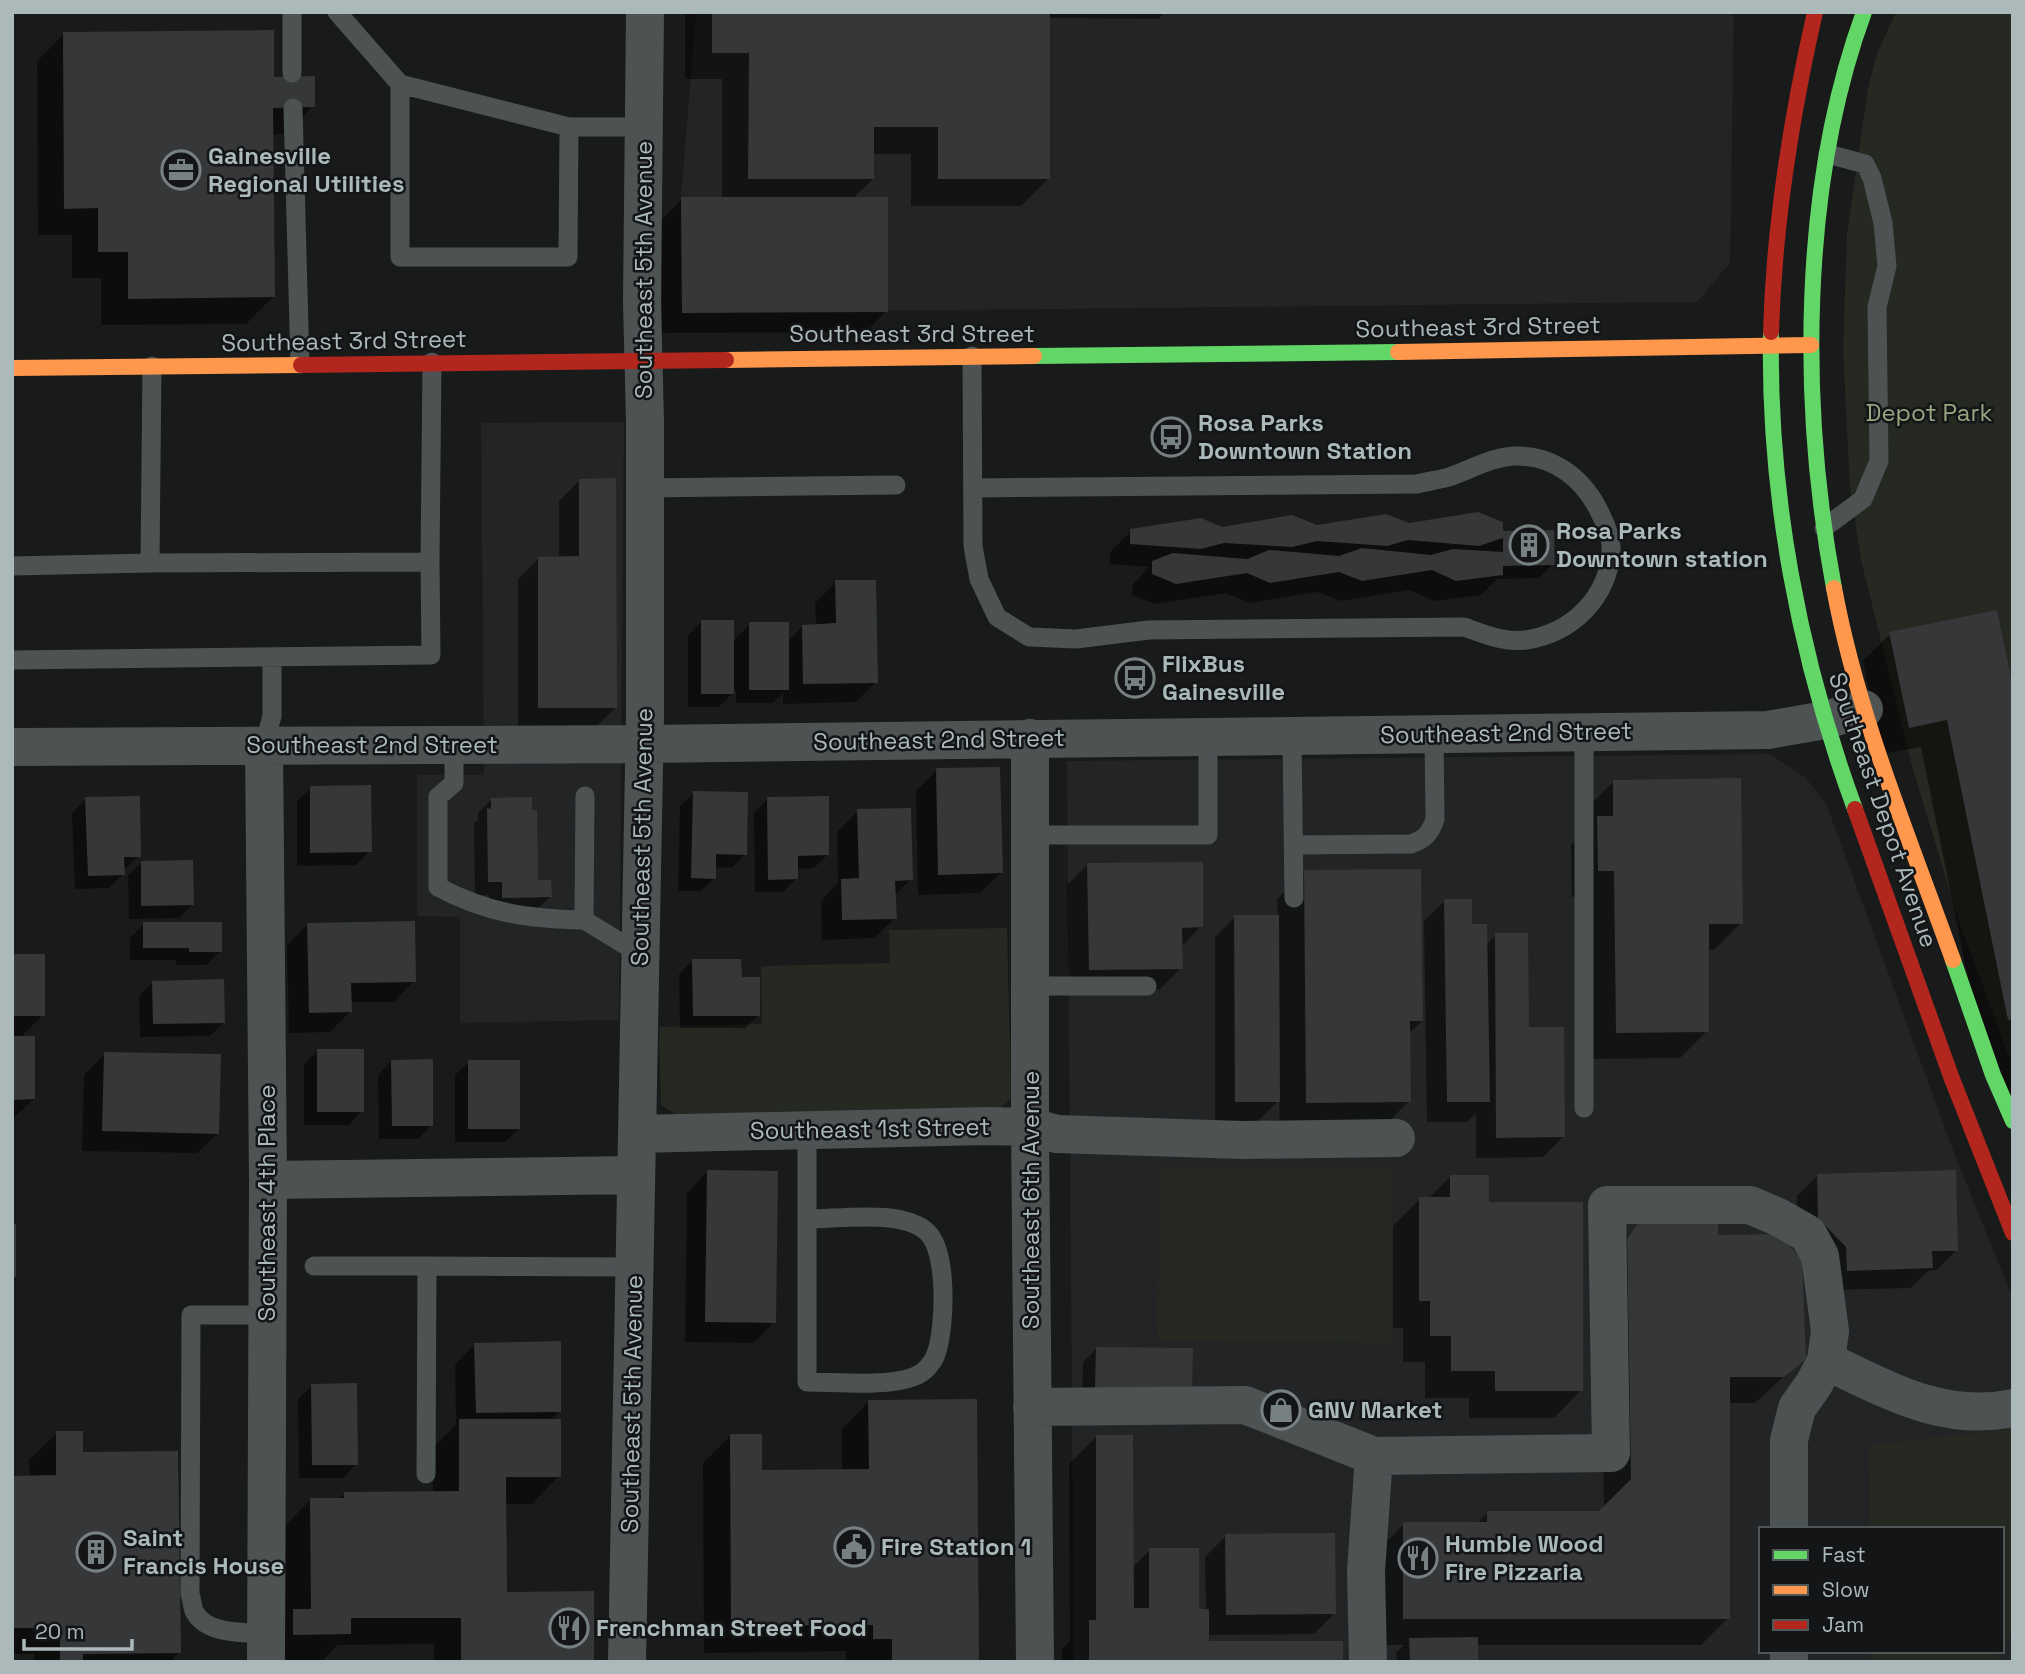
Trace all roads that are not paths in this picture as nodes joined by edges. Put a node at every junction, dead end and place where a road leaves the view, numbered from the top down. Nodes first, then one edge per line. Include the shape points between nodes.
1 (292, 12) edge
2 (337, 12) edge
3 (645, 12) edge
4 (1815, 12) edge
5 (1864, 12) edge
6 (292, 74) dead end
7 (400, 85) junction
8 (293, 108) dead end
9 (569, 127) junction
10 (645, 127) junction
11 (1828, 153) junction
12 (1811, 345) junction
13 (1771, 346) junction
14 (972, 356) junction
15 (643, 359) junction
16 (432, 362) junction
17 (300, 364) junction
18 (152, 366) junction
19 (12, 368) edge
20 (896, 485) dead end
21 (645, 488) junction
22 (974, 488) junction
23 (1824, 528) junction
24 (430, 562) junction
25 (150, 563) junction
26 (12, 566) edge
27 (272, 657) junction
28 (12, 660) edge
29 (1864, 709) junction
30 (1825, 720) junction
31 (1584, 733) junction
32 (1434, 734) junction
33 (1292, 736) junction
34 (1208, 737) junction
35 (1030, 738) junction
36 (454, 744) junction
37 (644, 744) junction
38 (264, 745) junction
39 (12, 747) edge
40 (585, 796) dead end
41 (1030, 835) junction
42 (1294, 845) junction
43 (1294, 898) dead end
44 (584, 920) junction
45 (640, 954) junction
46 (1030, 986) junction
47 (1147, 986) dead end
48 (1584, 1108) dead end
49 (2013, 1121) edge
50 (1030, 1127) junction
51 (807, 1129) junction
52 (637, 1133) junction
53 (1395, 1138) dead end
54 (636, 1175) junction
55 (268, 1180) junction
56 (808, 1219) junction
57 (2013, 1233) edge
58 (314, 1266) dead end
59 (427, 1266) junction
60 (634, 1267) junction
61 (266, 1315) junction
62 (1826, 1361) junction
63 (1032, 1407) junction
64 (2013, 1408) edge
65 (1374, 1456) junction
66 (426, 1474) dead end
67 (1789, 1527) edge
68 (266, 1648) edge
69 (627, 1662) edge
70 (1035, 1662) edge
71 (1367, 1662) edge

1 - 6 lane
2 - 7 lane
3 - 10 street, Southeast 5th Avenue
4 - 13 street, Southeast Depot Avenue via 1780,206
5 - 11 street, Southeast Depot Avenue via 1845,66
7 - 9 lane
7 - 9 lane via 400,257 568,257
8 - 17 lane
9 - 10 lane
10 - 15 street, Southeast 5th Avenue
11 - 12 street, Southeast Depot Avenue via 1814,260
11 - 23 lane via 1865,164 1883,223 1886,266 1877,307 1879,461 1863,499
12 - 13 street, Southeast 3rd Street
12 - 23 street, Southeast Depot Avenue
13 - 14 street, Southeast 3rd Street
13 - 30 street, Southeast Depot Avenue via 1788,545 1804,639
14 - 15 street, Southeast 3rd Street
14 - 22 lane
15 - 16 street, Southeast 3rd Street
15 - 21 street, Southeast 5th Avenue
16 - 17 street, Southeast 3rd Street
16 - 24 lane
17 - 18 street, Southeast 3rd Street
18 - 19 street, Southeast 3rd Street
18 - 25 lane
20 - 21 lane
21 - 37 street, Southeast 5th Avenue
22 - 22 lane via 973,545 979,579 998,617 1029,637 1076,639 1149,630 1464,627 1492,637 1525,640 1561,631 1591,606 1607,575 1611,548 1594,499 1575,475 1548,460 1514,456 1417,484
23 - 29 street, Southeast Depot Avenue via 1838,609
24 - 25 lane
24 - 27 lane via 431,655
25 - 26 lane
27 - 28 lane
27 - 38 lane via 272,716
29 - 30 street, Southeast 2nd Street
29 - 49 street, Southeast Depot Avenue via 1906,837
30 - 31 street, Southeast 2nd Street via 1768,730
30 - 57 street, Southeast Depot Avenue via 1964,1110
31 - 32 street, Southeast 2nd Street
31 - 48 lane
32 - 33 street, Southeast 2nd Street
32 - 42 lane via 1435,820 1422,840 1411,844
33 - 34 street, Southeast 2nd Street
33 - 42 lane
34 - 35 street, Southeast 2nd Street
34 - 41 lane via 1208,835
35 - 37 street, Southeast 2nd Street
35 - 41 street, Southeast 6th Avenue
36 - 37 street, Southeast 2nd Street
36 - 38 street, Southeast 2nd Street
36 - 44 lane via 454,783 438,797 438,887 467,902 508,914
37 - 45 street, Southeast 5th Avenue
38 - 39 street, Southeast 2nd Street
38 - 55 street, Southeast 4th Place
40 - 44 lane
41 - 46 street, Southeast 6th Avenue
42 - 43 lane
44 - 45 lane
45 - 52 street, Southeast 5th Avenue
46 - 47 lane
46 - 50 street, Southeast 6th Avenue
50 - 51 street, Southeast 1st Street
50 - 53 street, Southeast 1st Street via 1056,1133 1230,1140
50 - 63 street, Southeast 6th Avenue
51 - 52 street, Southeast 1st Street
51 - 56 lane
52 - 54 street, Southeast 5th Avenue
54 - 55 street
54 - 60 street, Southeast 5th Avenue
55 - 61 street, Southeast 4th Place
56 - 56 lane via 807,1382 896,1381 928,1368 937,1353 942,1305 941,1260 928,1233 897,1218
58 - 59 lane
59 - 60 lane
59 - 66 lane
60 - 69 street, Southeast 5th Avenue
61 - 68 street, Southeast 4th Place
61 - 68 lane via 191,1315 190,1538 190,1594 195,1612 206,1623
62 - 64 street via 1925,1405 1961,1413
62 - 65 street via 1830,1331 1825,1284 1820,1256 1808,1234 1750,1205 1607,1205 1611,1453
62 - 67 street via 1797,1408 1789,1440
63 - 65 street via 1245,1405
63 - 70 street, Southeast 6th Avenue
65 - 71 street via 1366,1571

